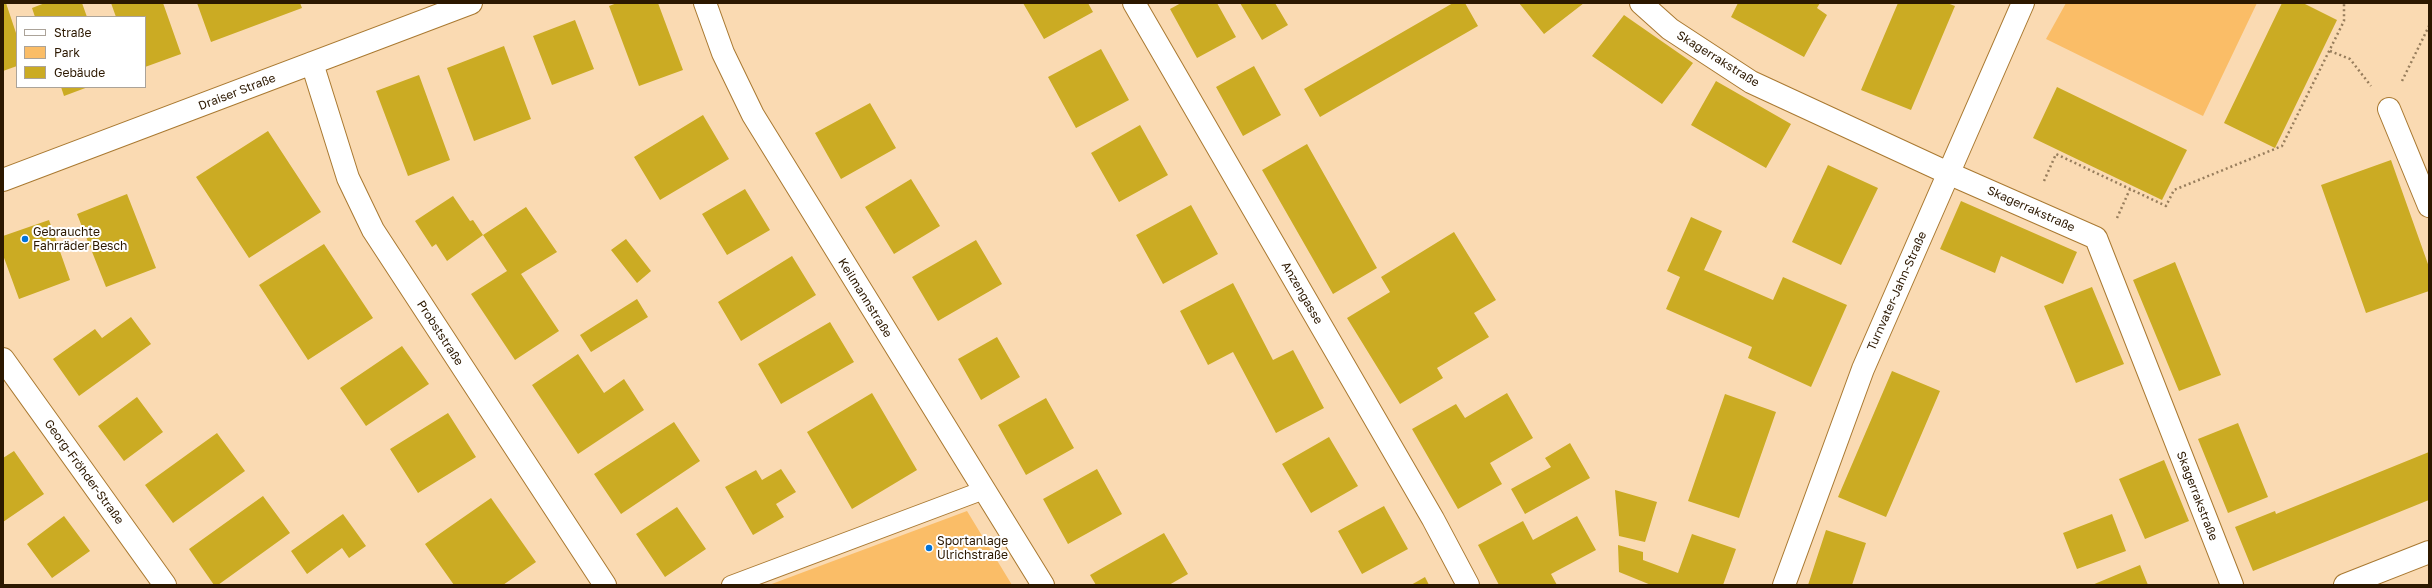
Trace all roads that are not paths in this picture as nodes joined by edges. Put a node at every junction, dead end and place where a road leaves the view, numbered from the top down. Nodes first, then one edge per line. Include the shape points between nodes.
1 (471, 3) edge
2 (705, 3) edge
3 (1134, 3) edge
4 (1641, 3) edge
5 (2023, 3) edge
6 (312, 63) junction
7 (2389, 109) road end
8 (1948, 173) junction
9 (3, 180) edge
10 (2429, 206) edge
11 (3, 359) edge
12 (984, 490) junction
13 (2429, 552) edge
14 (165, 585) edge
15 (605, 585) edge
16 (731, 585) edge
17 (1043, 585) edge
18 (1468, 585) edge
19 (1784, 585) edge
20 (2232, 585) edge
21 (2345, 585) edge

1 - 6 street, Draiser Straße
2 - 12 street, Keilmannstraße via 723,52 753,115
3 - 18 street, Anzengasse via 1429,512
4 - 8 street, Skagerrakstraße via 1670,29 1751,82
5 - 8 street, Turnvater-Jahn-Straße
6 - 9 street, Draiser Straße
6 - 15 street, Probststraße via 348,178 373,230
7 - 10 street
8 - 19 street, Turnvater-Jahn-Straße via 1863,368
8 - 20 street, Skagerrakstraße via 2096,238
11 - 14 street, Georg-Fröhder-Straße
12 - 16 lane
12 - 17 street, Keilmannstraße
13 - 21 street

